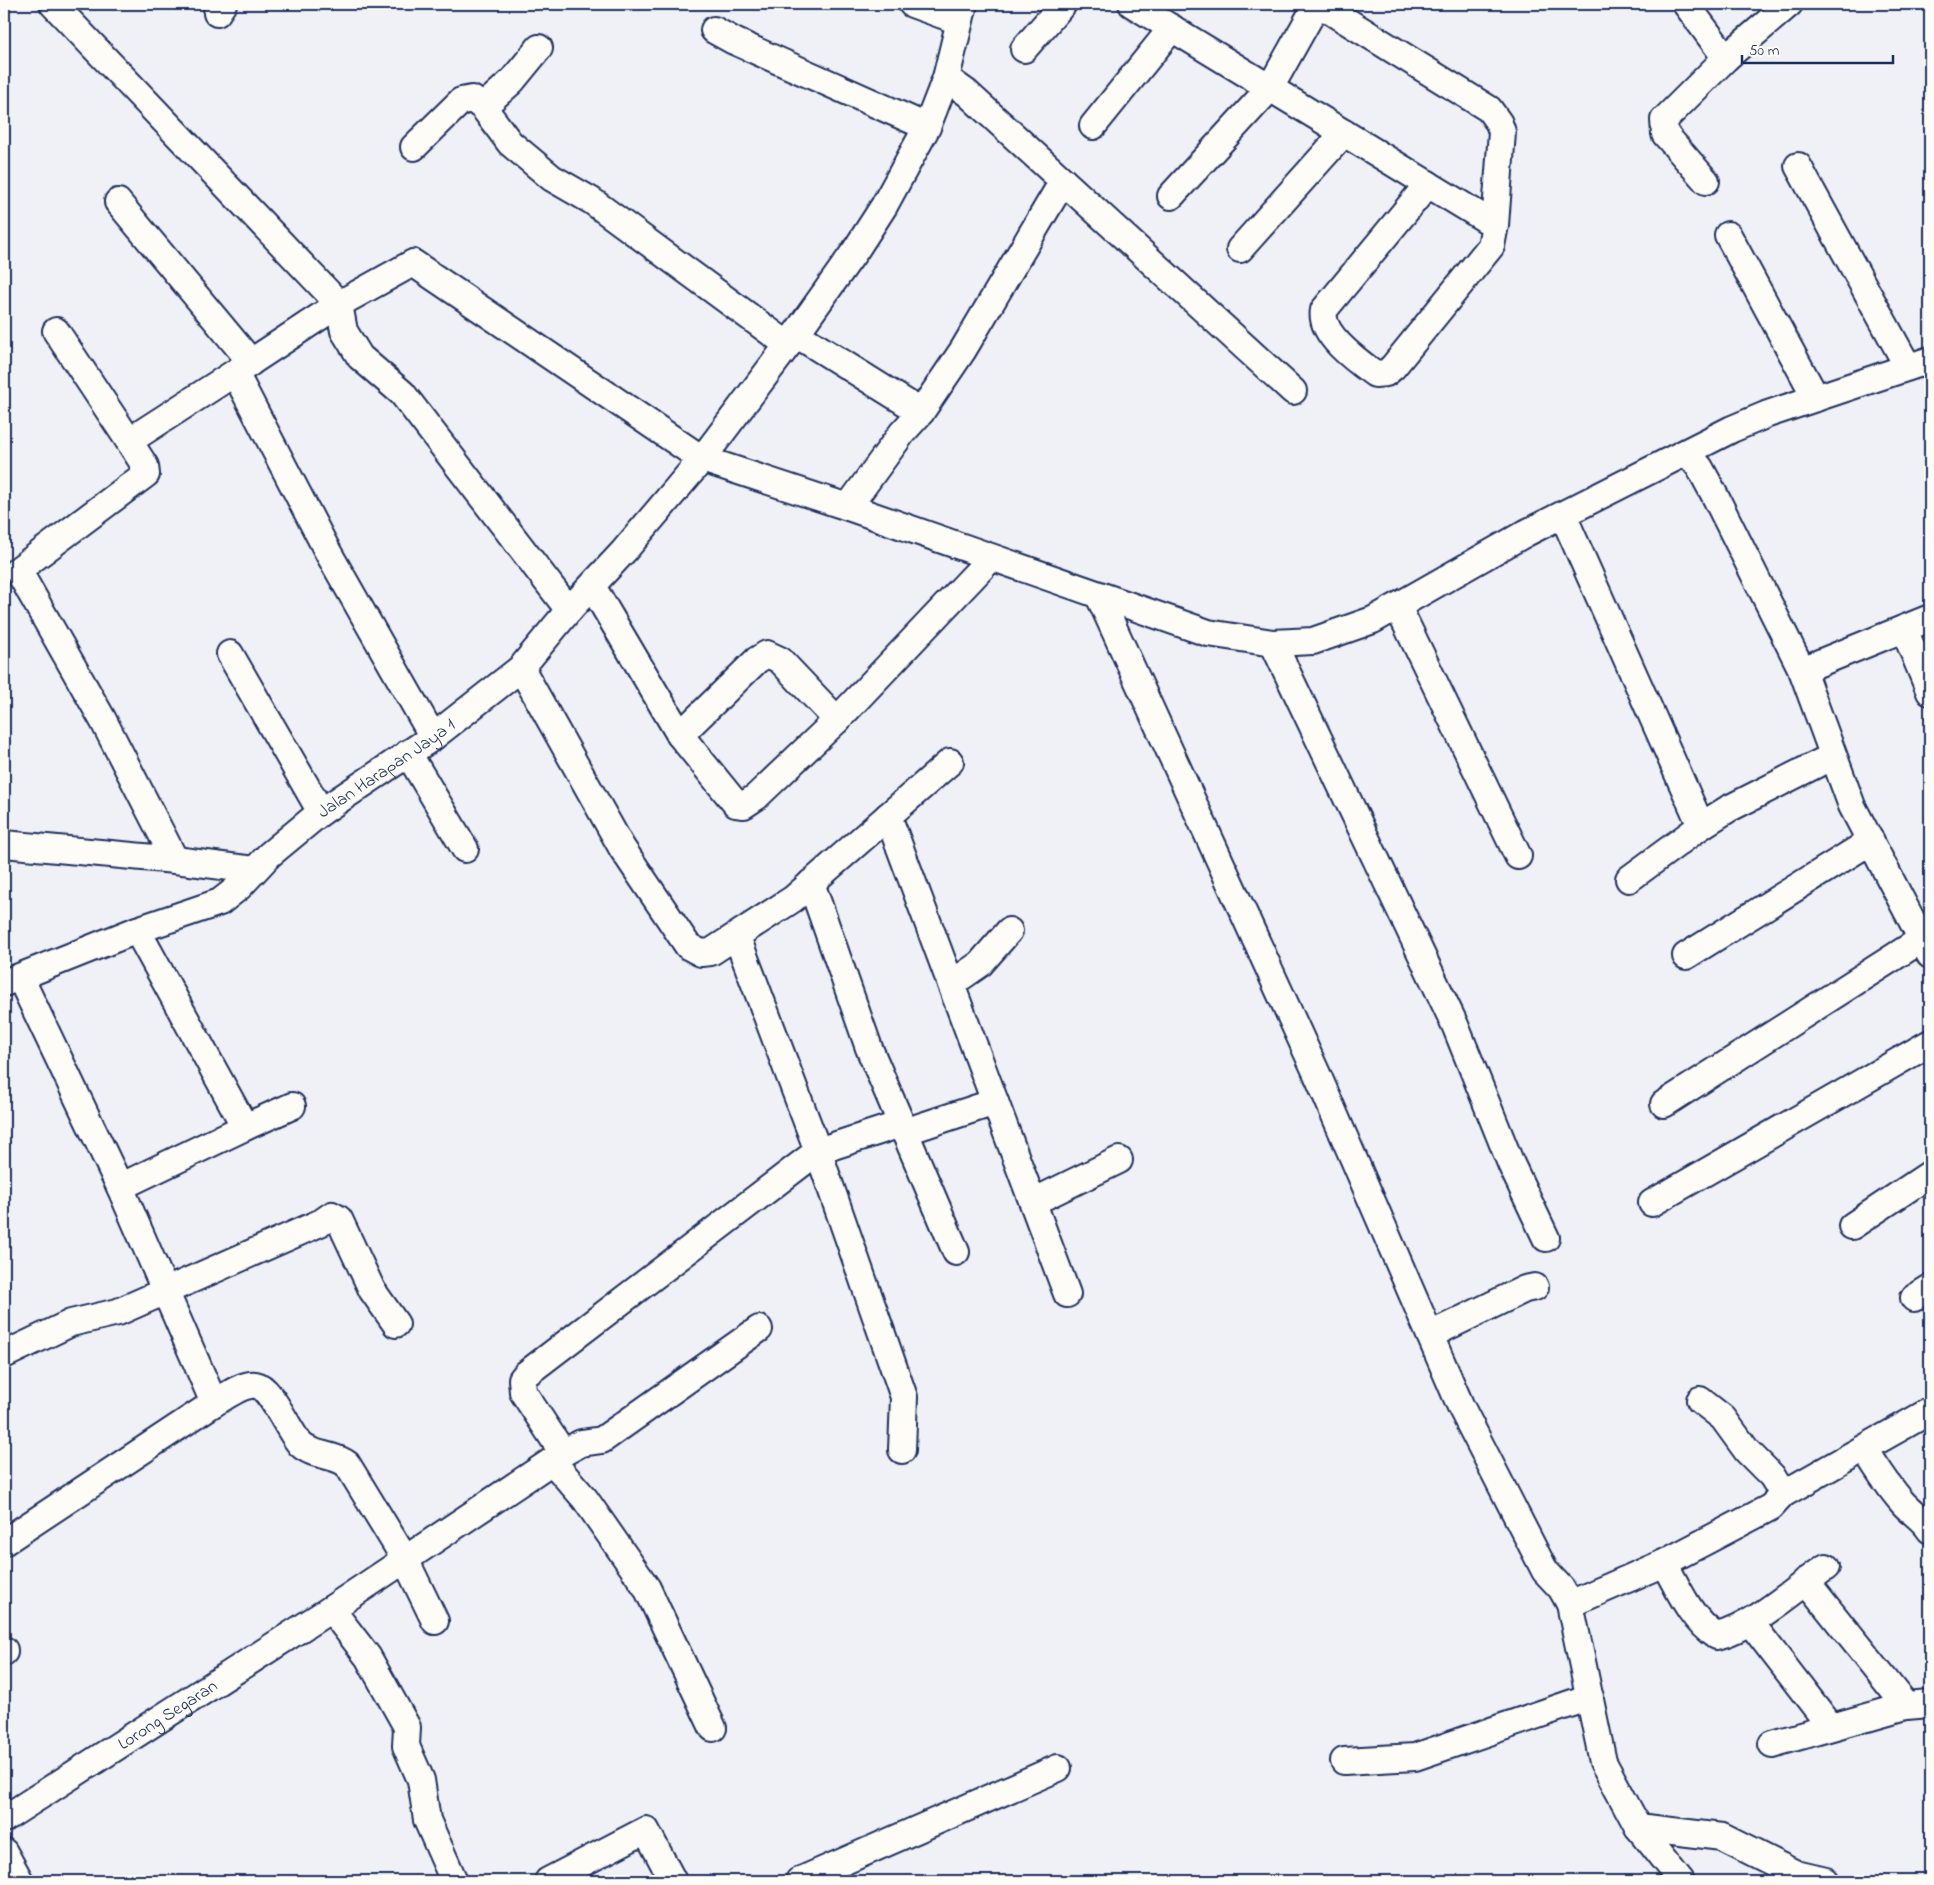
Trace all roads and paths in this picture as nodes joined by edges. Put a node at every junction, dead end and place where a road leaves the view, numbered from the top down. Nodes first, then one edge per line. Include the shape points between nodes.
1 (53, 4) edge
2 (912, 4) edge
3 (1063, 4) edge
4 (1132, 4) edge
5 (1318, 4) edge
6 (1686, 4) edge
7 (1789, 4) edge
8 (962, 13) edge
9 (1172, 28) junction
10 (714, 30) dead end
11 (539, 48) dead end
12 (1024, 49) dead end
13 (1726, 58) junction
14 (946, 78) junction
15 (1270, 88) junction
16 (483, 107) junction
17 (1093, 126) dead end
18 (927, 127) junction
19 (1344, 133) junction
20 (414, 147) dead end
21 (1798, 166) dead end
22 (1063, 180) junction
23 (1706, 181) dead end
24 (1428, 184) junction
25 (1170, 196) dead end
26 (118, 202) dead end
27 (1495, 225) junction
28 (1728, 235) dead end
29 (1240, 249) dead end
30 (339, 304) junction
31 (56, 331) dead end
32 (792, 340) junction
33 (1919, 364) edge
34 (243, 368) junction
35 (1294, 392) dead end
36 (1816, 398) junction
37 (921, 412) junction
38 (129, 441) junction
39 (1687, 452) junction
40 (702, 459) junction
41 (848, 507) junction
42 (1563, 515) junction
43 (991, 558) junction
44 (11, 564) edge
45 (592, 586) junction
46 (1099, 596) junction
47 (1398, 607) junction
48 (569, 610) junction
49 (1930, 618) edge
50 (1904, 629) junction
51 (1273, 643) junction
52 (230, 654) dead end
53 (522, 668) junction
54 (1802, 670) junction
55 (1930, 692) edge
56 (837, 720) junction
57 (680, 735) junction
58 (433, 737) junction
59 (408, 753) junction
60 (1834, 756) junction
61 (950, 762) dead end
62 (321, 812) junction
63 (888, 816) junction
64 (1701, 826) junction
65 (1871, 841) junction
66 (4, 844) edge
67 (465, 849) dead end
68 (1518, 856) dead end
69 (175, 860) junction
70 (254, 870) junction
71 (1629, 879) dead end
72 (811, 883) junction
73 (137, 930) junction
74 (1009, 932) dead end
75 (737, 937) junction
76 (1927, 942) edge
77 (1686, 956) dead end
78 (12, 980) edge
79 (951, 984) junction
80 (1930, 1043) edge
81 (995, 1102) junction
82 (1664, 1104) dead end
83 (292, 1106) dead end
84 (246, 1127) junction
85 (902, 1128) junction
86 (818, 1150) junction
87 (1119, 1160) dead end
88 (1930, 1174) edge
89 (120, 1187) junction
90 (1033, 1202) junction
91 (1652, 1203) dead end
92 (1852, 1226) dead end
93 (1546, 1238) dead end
94 (956, 1252) dead end
95 (1535, 1287) dead end
96 (165, 1291) junction
97 (1067, 1294) dead end
98 (396, 1324) dead end
99 (759, 1329) dead end
100 (1430, 1335) junction
101 (4, 1355) edge
102 (1700, 1400) dead end
103 (214, 1403) junction
104 (1930, 1411) edge
105 (1864, 1449) junction
106 (902, 1450) dead end
107 (558, 1457) junction
108 (1783, 1494) junction
109 (1930, 1530) edge
110 (4, 1542) edge
111 (405, 1559) junction
112 (1664, 1563) junction
113 (1570, 1604) junction
114 (331, 1609) junction
115 (435, 1621) dead end
116 (1750, 1622) junction
117 (1590, 1697) junction
118 (1918, 1705) edge
119 (713, 1728) dead end
120 (1831, 1728) junction
121 (1772, 1744) dead end
122 (1344, 1761) dead end
123 (1058, 1768) dead end
124 (4, 1819) edge
125 (1638, 1827) junction
126 (4, 1852) edge
127 (20, 1881) edge
128 (454, 1881) edge
129 (548, 1881) edge
130 (673, 1881) edge
131 (799, 1881) edge
132 (1681, 1881) edge
133 (1826, 1881) edge

1 - 30 street
2 - 8 street
3 - 12 street
4 - 9 street
5 - 15 street
5 - 27 street via 1489,109 1495,116 1502,132
6 - 13 street
7 - 13 street
8 - 14 street, Jalan Harapan Jaya 1
9 - 15 street
9 - 17 street
10 - 18 street
11 - 16 street via 512,81
13 - 23 street via 1664,120 1665,134
14 - 18 street, Jalan Harapan Jaya 1
14 - 22 street
15 - 19 street
15 - 25 street
16 - 20 street via 472,99 461,101
16 - 32 street via 510,143 552,178 592,201
18 - 32 street, Jalan Harapan Jaya 1 via 884,206
19 - 24 street
19 - 29 street
21 - 33 street
22 - 35 street
22 - 37 street via 963,350
24 - 27 street
24 - 27 street via 1324,310 1323,322 1329,334 1376,374 1393,367 1491,246
26 - 34 street
28 - 36 street
30 - 34 street
30 - 40 street via 412,263
30 - 48 street via 344,331 360,357 402,393
31 - 38 street
32 - 37 street
32 - 40 street, Jalan Harapan Jaya 1
33 - 36 street
34 - 38 street
34 - 58 street via 329,554
36 - 39 street via 1732,429
37 - 41 street
38 - 44 street via 145,466 146,474
39 - 42 street
39 - 54 street via 1700,468
40 - 41 street
40 - 45 street, Jalan Harapan Jaya 1
41 - 43 street
42 - 47 street via 1486,555
42 - 64 street
43 - 46 street
43 - 56 street
44 - 69 street via 103,720
45 - 48 street, Jalan Harapan Jaya 1
45 - 57 street
46 - 51 street via 1208,633
46 - 100 street via 1317,1074
47 - 51 street via 1313,642
47 - 68 street
48 - 53 street, Jalan Harapan Jaya 1
49 - 50 street
50 - 54 street
50 - 55 street
51 - 93 street via 1454,1024 1511,1164
52 - 62 street
53 - 58 street, Jalan Harapan Jaya 1
53 - 75 street via 622,848 688,946 701,953 711,952
54 - 60 street
56 - 57 street via 780,660 767,654
56 - 57 street via 744,805 736,804
58 - 59 street, Jalan Harapan Jaya 1
59 - 62 street, Jalan Harapan Jaya 1
59 - 67 street
60 - 64 street
60 - 65 street via 1852,806
61 - 63 street
62 - 70 street, Jalan Harapan Jaya 1
63 - 72 street
63 - 79 street
64 - 71 street
65 - 76 street
65 - 77 street
66 - 69 street
69 - 70 street
70 - 73 street, Jalan Harapan Jaya 1 via 220,902
72 - 75 street
72 - 85 street via 869,1048
73 - 78 street, Jalan Harapan Jaya 1
73 - 84 street
74 - 79 street via 980,964
75 - 86 street
76 - 82 street
78 - 89 street
79 - 81 street
80 - 91 street
81 - 85 street
81 - 90 street
83 - 84 street
84 - 89 street
85 - 86 street
85 - 94 street
86 - 106 street via 904,1397
86 - 107 street via 522,1379 523,1392
87 - 90 street
88 - 92 street
89 - 96 street
90 - 97 street
95 - 100 street
96 - 98 street via 332,1215 339,1218 372,1290
96 - 101 street via 118,1312 71,1323
96 - 103 street
99 - 107 street, Lorong Segaran via 602,1440 582,1443
100 - 113 street via 1461,1407 1546,1571
102 - 108 street via 1723,1418 1747,1451 1772,1476
103 - 110 street
103 - 111 street via 245,1386 256,1384 262,1387 292,1436 303,1447 347,1464
104 - 105 street
105 - 108 street
105 - 109 street via 1900,1498
107 - 111 street, Lorong Segaran
107 - 119 street via 647,1588
108 - 112 street via 1771,1507
111 - 114 street, Lorong Segaran
111 - 115 street
112 - 113 street
112 - 116 street via 1706,1630 1716,1636 1722,1635
113 - 117 street
114 - 124 street, Lorong Segaran
114 - 128 street via 368,1657 407,1727 406,1746 421,1780 427,1820
116 - 118 street via 1816,1574
116 - 120 street
117 - 122 street via 1415,1757
117 - 125 street via 1603,1762
118 - 120 street
120 - 121 street
123 - 131 street
125 - 132 street
125 - 133 street via 1722,1837 1796,1874
126 - 127 street
129 - 130 street via 646,1830

